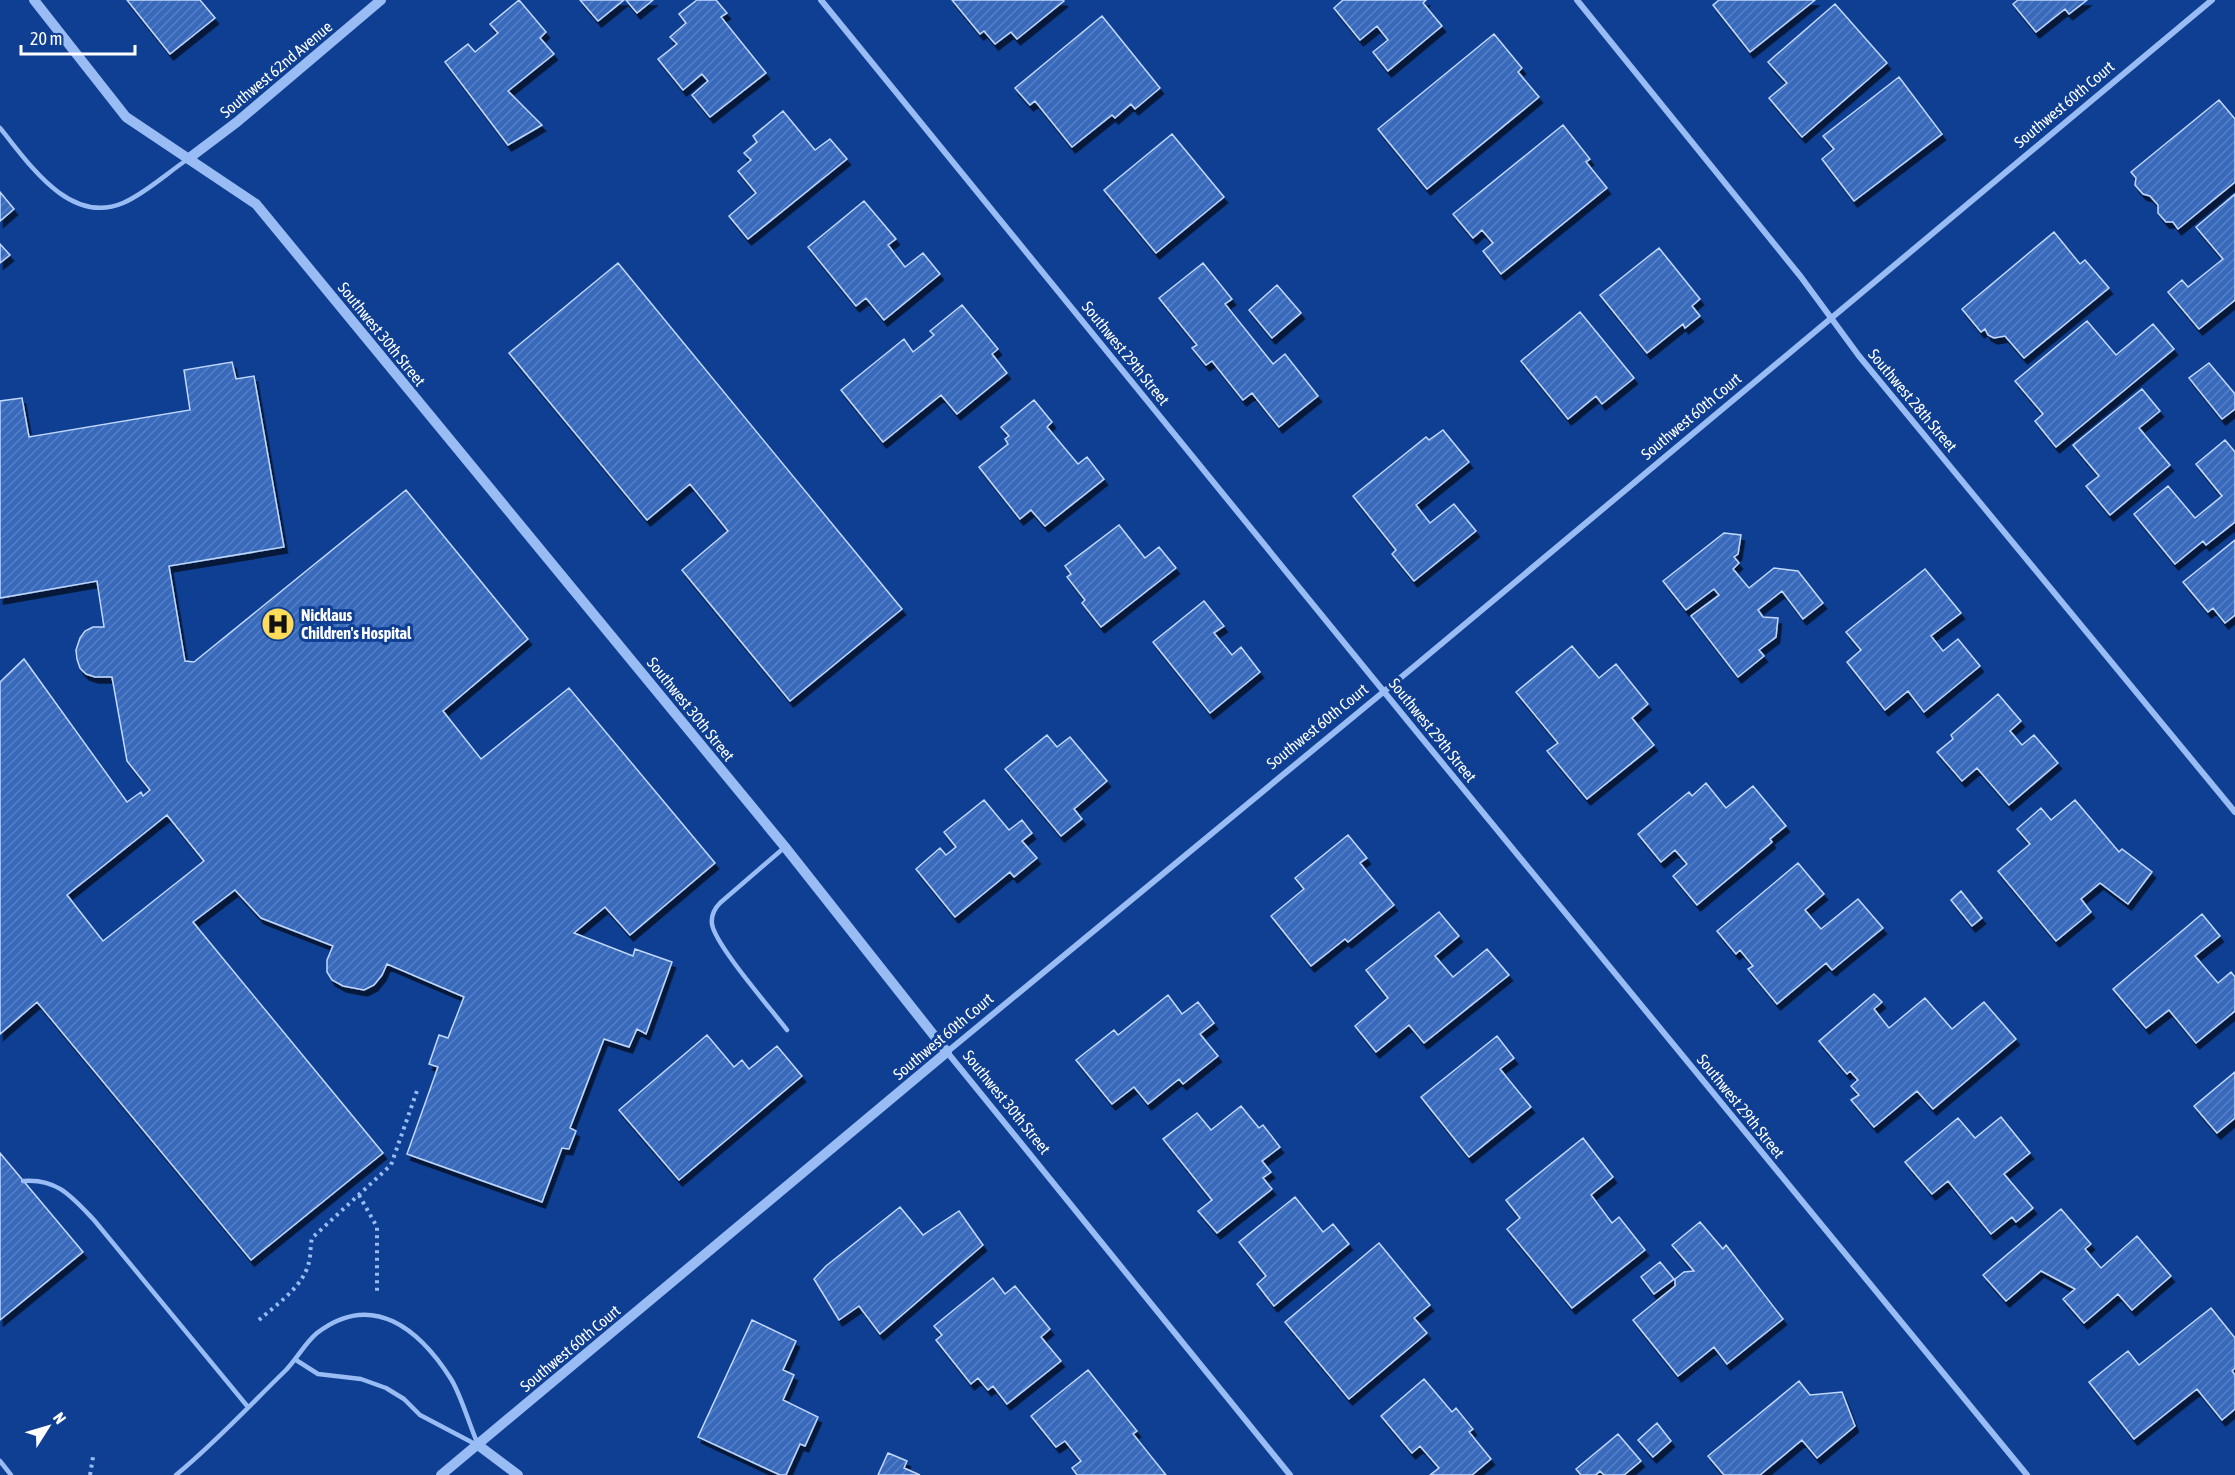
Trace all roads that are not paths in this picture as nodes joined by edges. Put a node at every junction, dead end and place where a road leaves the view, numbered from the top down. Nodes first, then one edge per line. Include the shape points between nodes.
1 (34, 0) edge
2 (381, 0) edge
3 (821, 0) edge
4 (1577, 0) edge
5 (2212, 0) edge
6 (0, 128) edge
7 (188, 159) junction
8 (1832, 318) junction
9 (1383, 691) junction
10 (2235, 812) edge
11 (785, 847) junction
12 (787, 1030) dead end
13 (947, 1052) junction
14 (23, 1180) dead end
15 (296, 1360) junction
16 (248, 1407) junction
17 (478, 1445) junction
18 (0, 1461) edge
19 (11, 1475) edge
20 (176, 1475) edge
21 (441, 1475) edge
22 (518, 1475) edge
23 (1290, 1475) edge
24 (2026, 1475) edge

1 - 7 street, Southwest 30th Street via 126,117
2 - 7 street, Southwest 62nd Avenue
3 - 9 street, Southwest 29th Street
4 - 8 street, Southwest 28th Street
5 - 8 street, Southwest 60th Court
6 - 7 lane via 54,189 89,206 123,203
7 - 11 street, Southwest 30th Street via 256,204
8 - 9 street, Southwest 60th Court
8 - 10 street, Southwest 28th Street via 1859,356
9 - 13 street, Southwest 60th Court
9 - 24 street, Southwest 29th Street
11 - 12 lane via 715,908 712,924 722,946
11 - 13 street, Southwest 30th Street
13 - 17 street, Southwest 60th Court
13 - 23 street, Southwest 30th Street
14 - 16 lane via 39,1179 55,1185 75,1200
15 - 16 lane
15 - 17 lane via 318,1374 361,1379 386,1388 404,1398 420,1415
15 - 17 lane via 315,1335 350,1316 371,1314 393,1320 430,1351 453,1381
16 - 20 lane
17 - 21 street, Southwest 60th Court
17 - 22 street
18 - 19 lane

